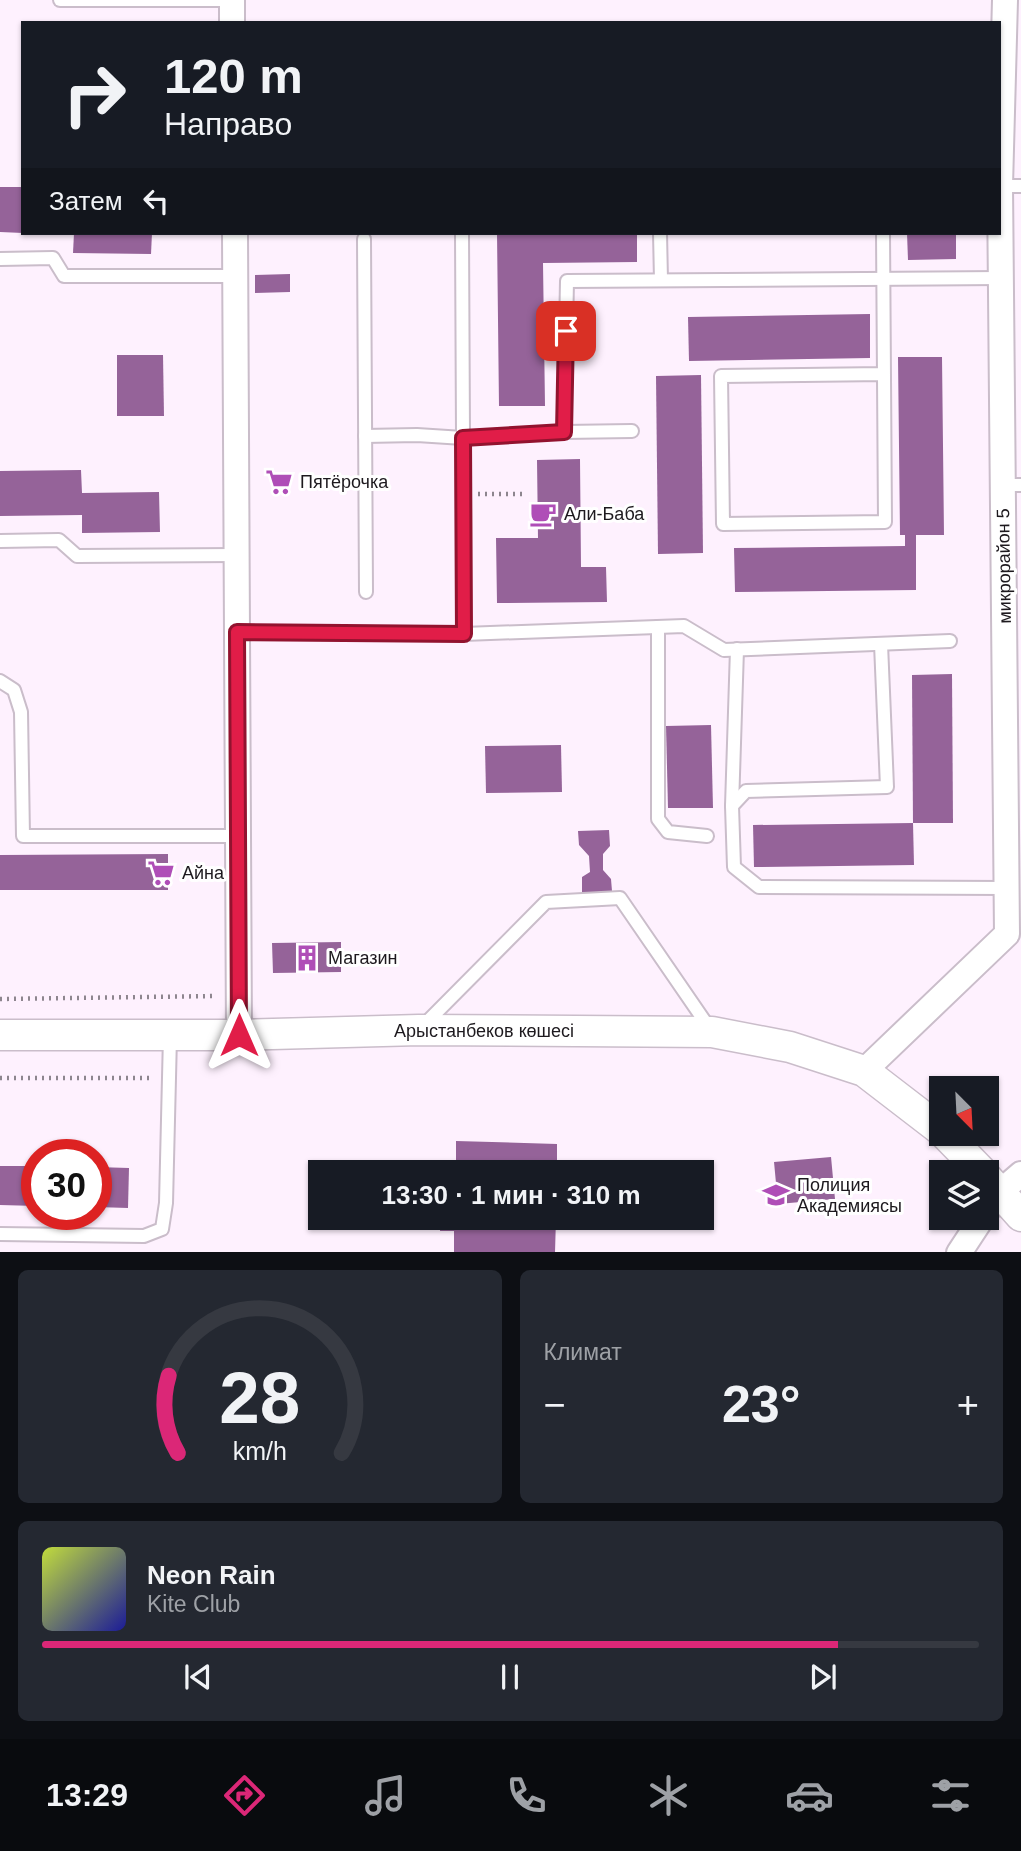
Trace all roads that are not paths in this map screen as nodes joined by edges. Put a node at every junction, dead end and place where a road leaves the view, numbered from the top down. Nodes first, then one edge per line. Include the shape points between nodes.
1 (60, 0) edge
2 (232, 0) edge
3 (1004, 0) edge
4 (232, 21) edge
5 (1001, 140) edge
6 (1001, 186) edge
7 (1021, 186) edge
8 (235, 235) edge
9 (462, 235) edge
10 (660, 235) edge
11 (883, 235) edge
12 (1001, 235) edge
13 (364, 239) dead end
14 (0, 259) edge
15 (236, 276) junction
16 (1001, 278) junction
17 (884, 279) junction
18 (661, 280) junction
19 (884, 374) junction
20 (632, 430) dead end
21 (564, 432) junction
22 (365, 436) junction
23 (463, 438) junction
24 (1012, 485) edge
25 (0, 541) edge
26 (236, 555) junction
27 (366, 592) dead end
28 (658, 627) junction
29 (237, 632) junction
30 (464, 634) junction
31 (950, 641) dead end
32 (881, 644) junction
33 (737, 649) junction
34 (0, 681) edge
35 (1013, 751) edge
36 (732, 806) junction
37 (238, 836) junction
38 (708, 836) dead end
39 (1007, 888) junction
40 (1014, 933) edge
41 (419, 1030) junction
42 (712, 1032) junction
43 (0, 1035) edge
44 (170, 1035) junction
45 (239, 1035) junction
46 (864, 1071) junction
47 (929, 1122) edge
48 (956, 1146) edge
49 (971, 1160) edge
50 (999, 1189) edge
51 (1021, 1216) edge
52 (974, 1230) edge
53 (0, 1234) edge
54 (959, 1252) edge

1 - 2 lane
2 - 4 street
3 - 5 street, микрорайон 5
6 - 7 lane
8 - 15 street
9 - 23 lane
10 - 18 lane
11 - 17 lane
12 - 16 street, микрорайон 5
13 - 22 lane
14 - 15 lane via 53,258 64,276
15 - 26 street
16 - 17 lane
16 - 24 street, микрорайон 5
17 - 18 lane
17 - 19 lane
18 - 21 lane via 567,281
19 - 19 lane via 885,522 723,524 721,376
20 - 21 lane
21 - 23 lane
22 - 23 lane
22 - 27 lane
23 - 30 lane
24 - 35 street, микрорайон 5 via 1008,597
25 - 26 lane via 59,540 77,556
26 - 29 street
28 - 30 lane
28 - 33 lane via 684,626 724,649
28 - 38 lane via 658,819 668,832
29 - 30 lane
29 - 37 street
31 - 32 lane
32 - 33 lane
32 - 36 lane via 887,788 746,791
33 - 36 lane
34 - 37 lane via 14,690 21,712 23,836
35 - 39 street, микрорайон 5
36 - 39 lane via 734,867 759,887
37 - 45 street
39 - 40 street, микрорайон 5
40 - 46 street, микрорайон 5
41 - 42 street, Арыстанбеков көшесі
41 - 42 lane via 546,902 620,898
41 - 45 street, Арыстанбеков көшесі
42 - 46 street, Арыстанбеков көшесі via 790,1047
43 - 44 street, Арыстанбеков көшесі
44 - 45 street, Арыстанбеков көшесі
44 - 53 lane via 162,1229 144,1236
46 - 47 street, Арыстанбеков көшесі
48 - 49 street, Арыстанбеков көшесі
50 - 51 street, Арыстанбеков көшесі
52 - 54 street

